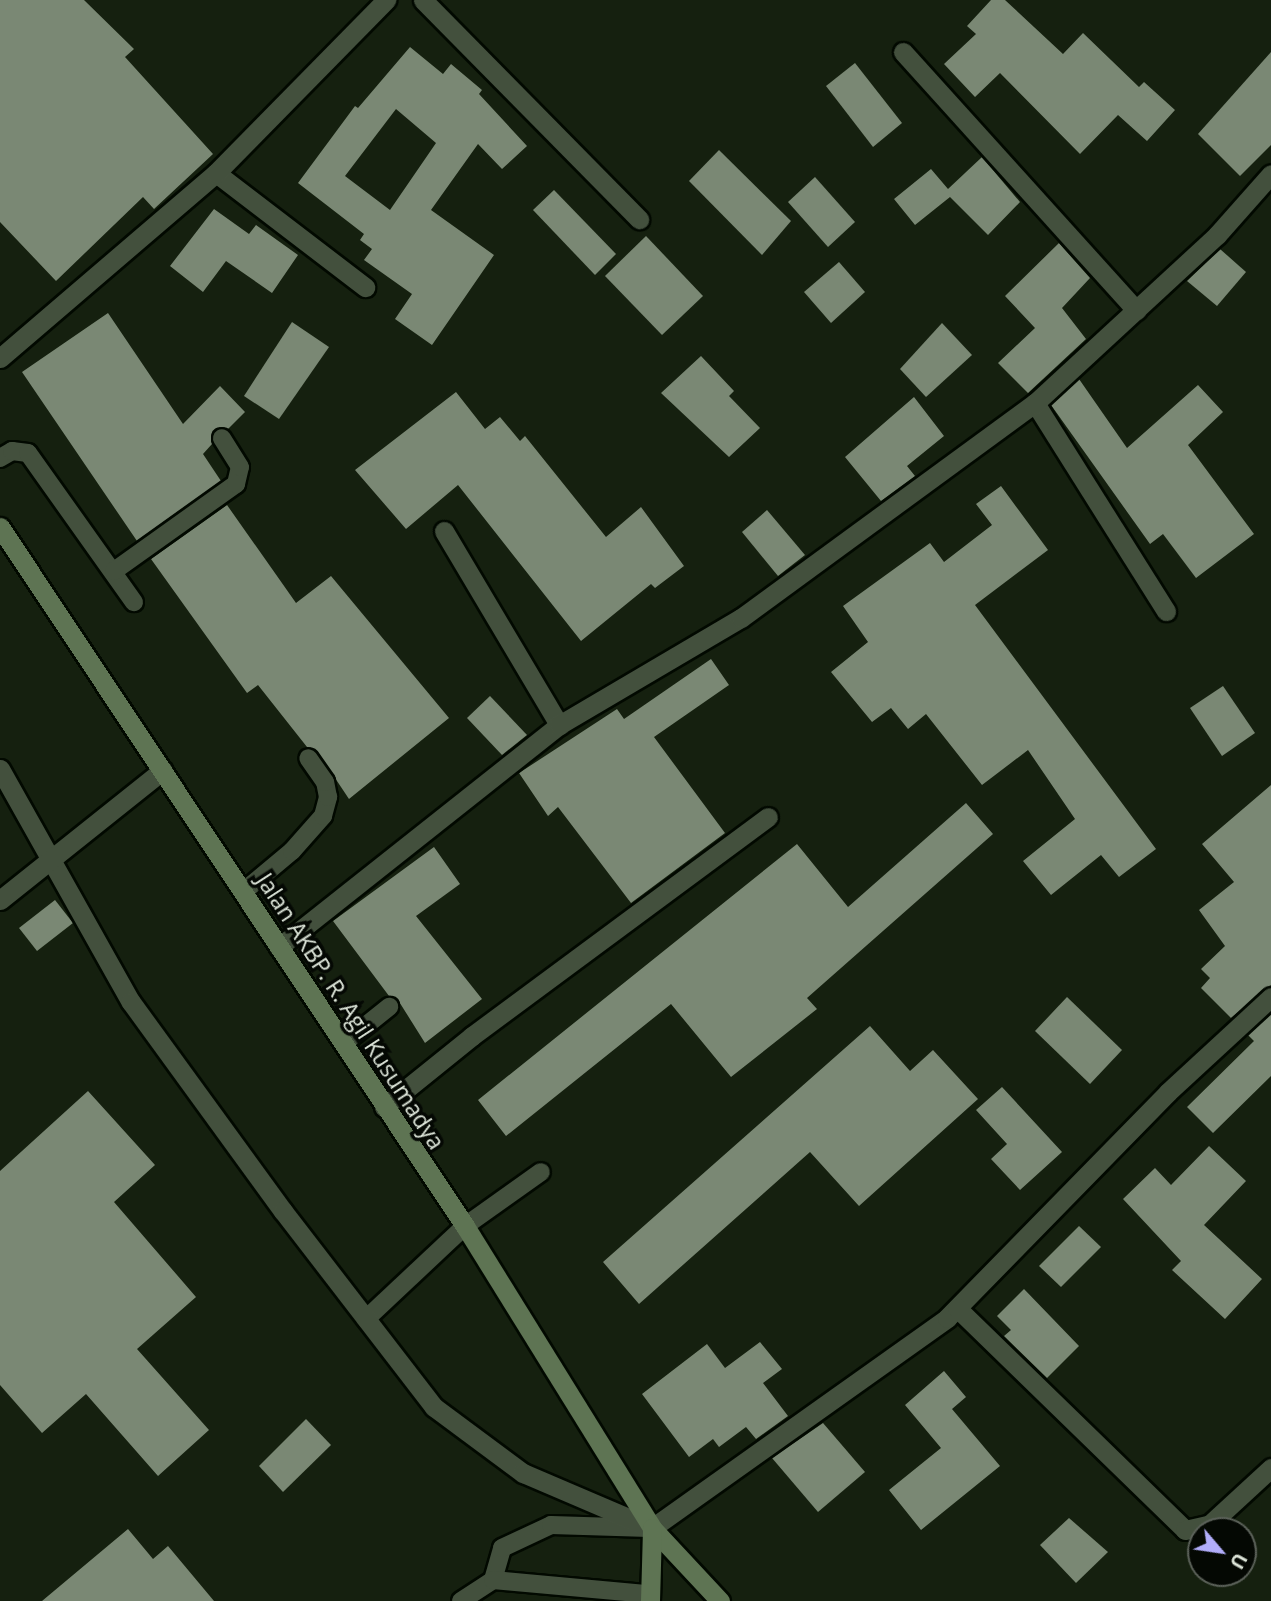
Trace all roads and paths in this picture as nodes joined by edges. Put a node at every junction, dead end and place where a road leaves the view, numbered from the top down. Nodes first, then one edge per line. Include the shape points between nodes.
1 (386, 0) edge
2 (423, 0) edge
3 (903, 52) dead end
4 (216, 173) junction
5 (1271, 174) edge
6 (639, 219) dead end
7 (365, 287) dead end
8 (1136, 310) junction
9 (0, 358) edge
10 (1035, 403) junction
11 (222, 439) dead end
12 (0, 458) edge
13 (0, 527) edge
14 (444, 531) dead end
15 (114, 571) junction
16 (134, 602) dead end
17 (1167, 611) dead end
18 (559, 725) junction
19 (307, 758) dead end
20 (0, 769) edge
21 (163, 770) junction
22 (768, 817) dead end
23 (51, 855) junction
24 (243, 892) junction
25 (0, 900) edge
26 (279, 947) junction
27 (1271, 997) edge
28 (390, 1007) dead end
29 (344, 1044) junction
30 (384, 1107) junction
31 (541, 1172) dead end
32 (465, 1226) junction
33 (957, 1308) junction
34 (366, 1319) junction
35 (1271, 1468) edge
36 (652, 1528) junction
37 (493, 1580) junction
38 (648, 1598) edge
39 (461, 1601) edge
40 (720, 1601) edge

1 - 4 street
2 - 6 street
3 - 8 street
4 - 7 street
4 - 9 street
5 - 8 street via 1217,235
8 - 10 street
10 - 17 street
10 - 18 street via 741,618
11 - 15 lane via 240,467 236,484
12 - 15 lane via 12,451 28,453
13 - 21 main road, Jalan AKBP. R. Agil Kusumadya
14 - 18 street
15 - 16 lane
18 - 26 street
19 - 24 lane via 325,782 328,797 323,816 292,851
20 - 23 street
21 - 23 street
21 - 24 main road, Jalan AKBP. R. Agil Kusumadya
22 - 30 street via 472,1036
23 - 25 street
23 - 34 street via 131,1002
24 - 26 main road, Jalan AKBP. R. Agil Kusumadya
26 - 29 main road, Jalan AKBP. R. Agil Kusumadya
27 - 33 street via 1168,1092
28 - 29 lane
29 - 30 main road, Jalan AKBP. R. Agil Kusumadya
30 - 32 main road, Jalan AKBP. R. Agil Kusumadya
31 - 32 lane
32 - 34 lane
32 - 36 main road, Jalan AKBP. R. Agil Kusumadya
33 - 35 street via 1185,1530 1210,1524
33 - 36 street
34 - 36 street via 434,1407 505,1462
36 - 37 lane via 551,1525 502,1548
36 - 38 main road
36 - 40 main road, Jalan AKBP. R. Agil Kusumadya
37 - 38 lane
37 - 39 lane

